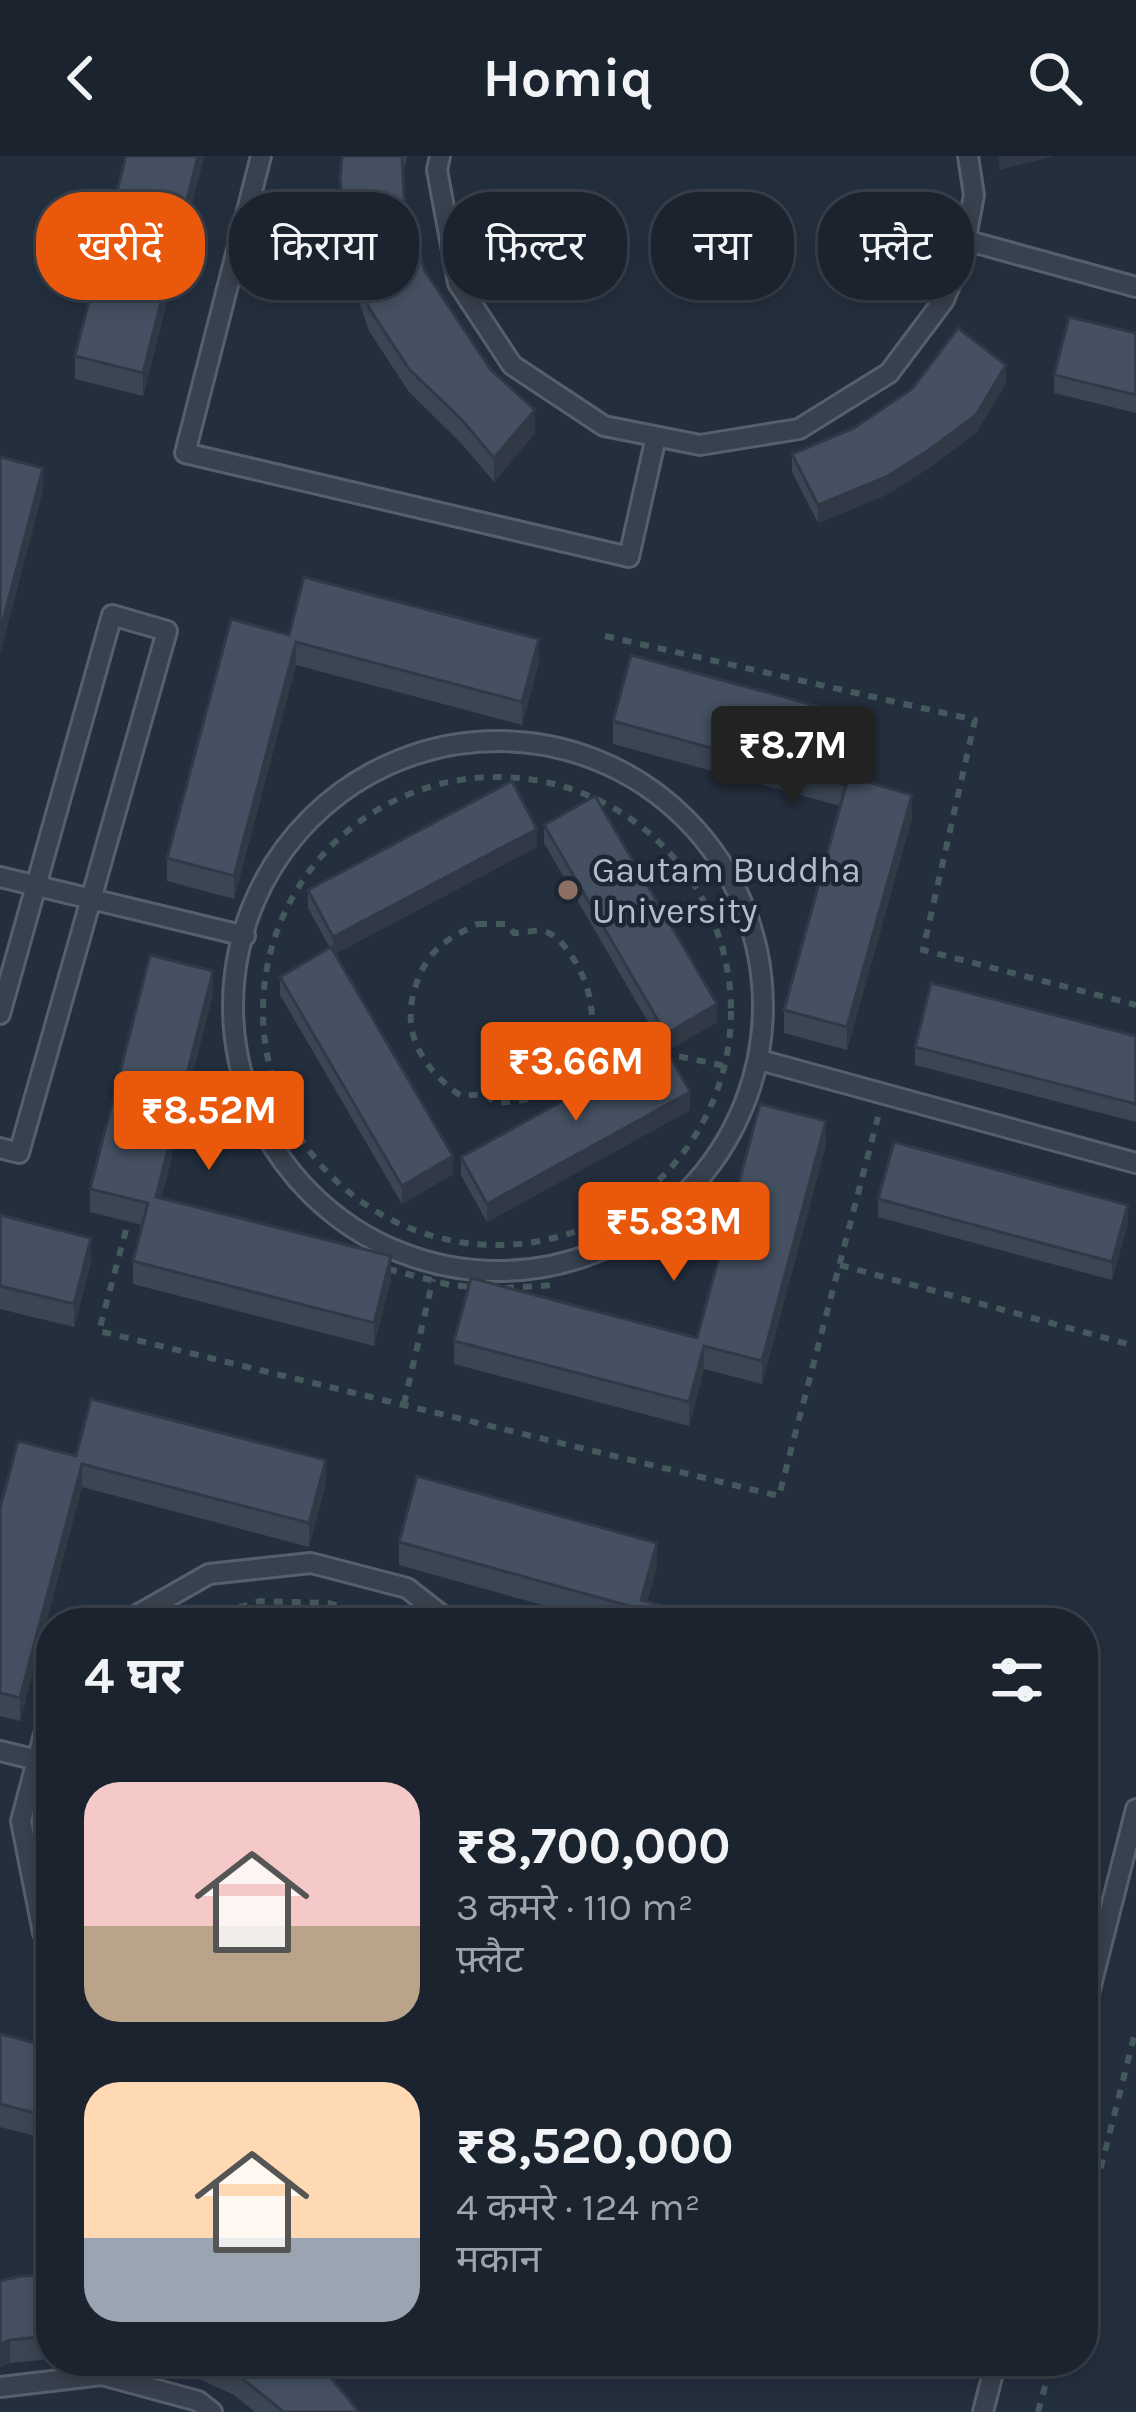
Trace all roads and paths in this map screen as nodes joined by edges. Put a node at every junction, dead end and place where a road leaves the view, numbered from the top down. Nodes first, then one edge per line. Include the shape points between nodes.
1 (261, 156) edge
2 (440, 156) edge
3 (968, 156) edge
4 (974, 192) edge
5 (974, 242) edge
6 (1136, 287) edge
7 (944, 300) edge
8 (656, 437) junction
9 (605, 636) dead end
10 (0, 877) edge
11 (36, 886) junction
12 (91, 899) junction
13 (245, 936) junction
14 (1136, 1005) edge
15 (0, 1014) edge
16 (591, 1038) junction
17 (760, 1060) junction
18 (724, 1066) junction
19 (884, 1094) junction
20 (0, 1148) edge
21 (1136, 1163) edge
22 (126, 1230) edge
23 (840, 1265) junction
24 (380, 1267) edge
25 (433, 1279) junction
26 (556, 1285) dead end
27 (483, 1287) edge
28 (500, 1288) edge
29 (1131, 1345) dead end
30 (404, 1405) junction
31 (149, 1608) edge
32 (237, 1608) edge
33 (344, 1608) edge
34 (433, 1608) edge
35 (0, 1750) edge
36 (36, 1760) edge
37 (36, 1764) edge
38 (1136, 1809) edge
39 (36, 1897) edge
40 (1098, 1959) edge
41 (1136, 2029) edge
42 (1098, 2178) edge
43 (94, 2376) edge
44 (107, 2376) edge
45 (991, 2376) edge
46 (1048, 2376) edge
47 (0, 2387) edge
48 (212, 2412) edge
49 (982, 2412) edge
50 (1038, 2412) edge

1 - 8 lane via 184,453 629,557
2 - 8 lane via 458,283 512,364 604,426
3 - 4 lane
5 - 6 lane
7 - 8 lane via 889,373 799,429 700,446
9 - 14 path via 974,719 923,950
10 - 11 lane
11 - 12 lane
11 - 12 lane via 112,615 167,631
11 - 15 lane
12 - 13 lane
12 - 20 lane via 19,1153
13 - 17 lane via 259,884 318,807 417,752 519,740 614,765 702,832 750,914 766,1024
13 - 17 lane via 229,998 250,1111 305,1192 397,1254 492,1274 592,1257 677,1208 737,1129
16 - 16 path via 580,1067 554,1091 495,1103 486,1094 461,1096 418,1050 410,1000 441,945 478,924 543,931 582,970 593,1000
16 - 18 path
17 - 19 lane
18 - 18 path via 731,982 715,921 683,867 638,823 583,792 522,778 459,779 399,797 345,830 303,877 274,932 261,994 264,1053 282,1111 315,1161 359,1202 412,1231 471,1245 531,1244 590,1227 641,1197 684,1154
19 - 21 lane
19 - 23 path
22 - 30 path via 99,1331
23 - 29 path
23 - 30 path via 779,1496
24 - 25 path
25 - 27 path
25 - 30 path
26 - 28 path
31 - 34 lane via 209,1574 311,1563 407,1588
32 - 33 path via 260,1601
35 - 36 lane
37 - 39 lane via 21,1821
38 - 40 lane
41 - 42 path
43 - 47 lane
44 - 48 lane
45 - 49 lane
46 - 50 path

